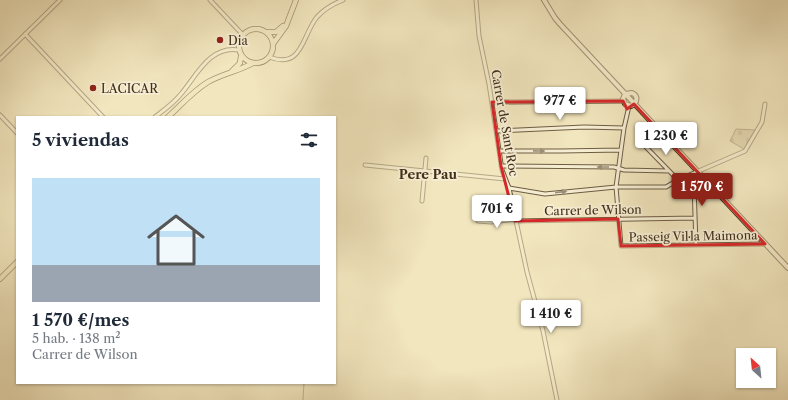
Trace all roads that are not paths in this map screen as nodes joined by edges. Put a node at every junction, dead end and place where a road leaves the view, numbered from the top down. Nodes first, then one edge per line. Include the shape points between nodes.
1 (60, 0) edge
2 (210, 0) edge
3 (296, 0) edge
4 (343, 0) edge
5 (476, 0) edge
6 (544, 0) edge
7 (289, 15) junction
8 (266, 32) junction
9 (26, 34) junction
10 (243, 34) junction
11 (273, 44) junction
12 (239, 50) junction
13 (242, 56) junction
14 (269, 57) junction
15 (0, 58) edge
16 (253, 63) junction
17 (230, 73) junction
18 (625, 94) junction
19 (623, 100) junction
20 (492, 102) junction
21 (634, 104) junction
22 (765, 104) dead end
23 (629, 106) junction
24 (0, 114) edge
25 (102, 116) edge
26 (157, 116) edge
27 (169, 116) edge
28 (624, 128) junction
29 (497, 131) junction
30 (16, 132) edge
31 (642, 143) dead end
32 (621, 150) junction
33 (500, 151) junction
34 (426, 158) dead end
35 (365, 165) dead end
36 (501, 166) junction
37 (619, 168) junction
38 (425, 170) junction
39 (669, 171) junction
40 (698, 172) junction
41 (687, 176) junction
42 (505, 179) junction
43 (678, 180) junction
44 (616, 187) junction
45 (509, 188) junction
46 (422, 201) dead end
47 (695, 218) junction
48 (618, 219) junction
49 (515, 220) junction
50 (478, 221) dead end
51 (766, 244) junction
52 (696, 245) junction
53 (16, 263) edge
54 (788, 268) edge
55 (0, 279) edge
56 (557, 400) edge

1 - 9 street
2 - 10 street
3 - 7 main road
4 - 14 street via 334,3 316,17 295,55 286,60
5 - 20 street, Carrer de Sant Roc via 479,36
6 - 18 street via 555,18
7 - 8 main road via 279,30 273,33
7 - 11 main road via 286,26
8 - 10 main road via 252,30
8 - 11 main road
9 - 15 street
9 - 25 street
10 - 12 main road
11 - 14 main road
12 - 13 main road
12 - 26 street via 231,48 217,52 199,69 180,96
13 - 16 main road
13 - 17 main road via 240,63
14 - 16 main road via 259,63
16 - 17 main road
17 - 27 main road via 198,89
18 - 19 street
18 - 21 street via 632,92 636,95 637,100
19 - 20 street
19 - 23 street
20 - 29 street, Carrer de Sant Roc
21 - 23 street
21 - 40 street
22 - 40 street via 762,122 745,151
23 - 28 street
24 - 30 street
28 - 29 street
28 - 32 street
29 - 33 street, Carrer de Sant Roc
31 - 39 street
33 -> 32 street
32 - 37 street
33 - 36 street, Carrer de Sant Roc
34 - 38 street
35 - 38 street
37 -> 36 street
36 - 42 street, Carrer de Sant Roc
37 - 39 street
37 - 44 street
38 - 42 street
38 - 46 street
39 - 43 street
40 - 41 street
40 - 51 street
41 - 43 street
41 - 47 street via 694,185
42 - 45 street, Carrer de Sant Roc
43 - 44 street via 666,188
45 -> 44 street via 546,194
44 - 48 street
45 - 49 street, Carrer de Sant Roc
47 - 48 street, Carrer de Wilson
47 - 52 street
48 - 49 street, Carrer de Wilson
48 - 52 street, Passeig Vil·la Maimona via 621,246
49 - 50 street, Carrer de Wilson
49 - 56 street, Carrer de Sant Roc
51 - 52 street, Passeig Vil·la Maimona
51 - 54 street
53 - 55 main road

